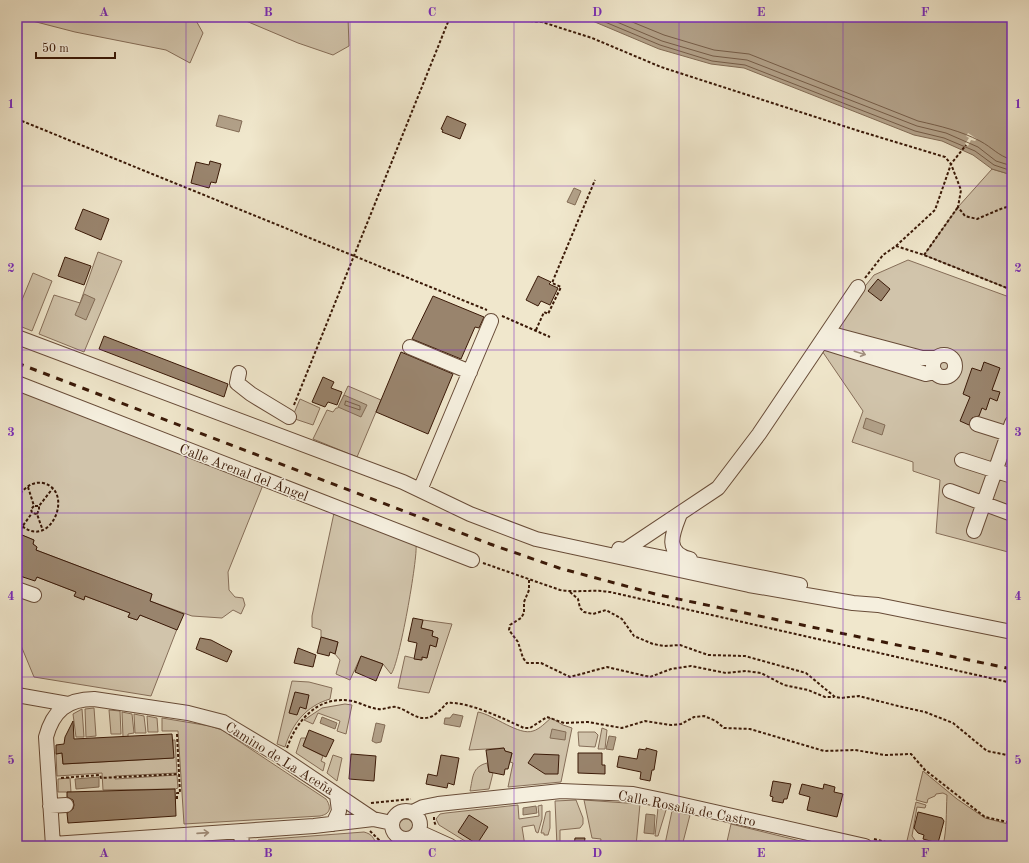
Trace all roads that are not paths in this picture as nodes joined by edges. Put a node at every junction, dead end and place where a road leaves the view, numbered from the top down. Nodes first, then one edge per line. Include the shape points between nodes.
1 (858, 288) road end
2 (494, 316) road end
3 (17, 336) edge
4 (826, 337) junction
5 (410, 347) dead end
6 (936, 365) dead end
7 (470, 372) junction
8 (239, 373) dead end
9 (17, 383) edge
10 (289, 417) road end
11 (977, 424) dead end
12 (1011, 431) edge
13 (962, 460) dead end
14 (996, 470) junction
15 (1012, 476) edge
16 (420, 490) junction
17 (950, 492) dead end
18 (984, 503) junction
19 (680, 514) junction
20 (1012, 514) edge
21 (654, 531) junction
22 (974, 531) dead end
23 (671, 541) junction
24 (560, 545) junction
25 (625, 550) junction
26 (658, 556) junction
27 (472, 560) road end
28 (760, 582) junction
29 (17, 589) edge
30 (34, 595) dead end
31 (1012, 632) edge
32 (17, 695) edge
33 (68, 704) junction
34 (337, 795) junction
35 (66, 805) dead end
36 (50, 806) junction
37 (412, 812) junction
38 (373, 819) junction
39 (333, 824) junction
40 (241, 831) junction
41 (419, 832) junction
42 (396, 838) edge
43 (150, 842) edge
44 (454, 842) edge
45 (53, 845) edge
46 (242, 846) edge
47 (863, 846) edge

1 - 4 street
2 - 7 street
3 - 16 street
4 - 6 street via 926,374
4 - 19 street via 718,488
5 - 7 street
7 - 16 street
8 - 10 street via 238,383
9 - 27 street, Calle Arenal del Ángel
11 - 12 street
12 - 14 street
13 - 14 street
14 - 15 street
14 - 18 street
16 - 24 street via 498,525
16 - 25 street via 436,493 526,527
17 - 18 street
18 - 20 street
18 - 22 street
19 - 21 street
19 - 23 street
21 - 25 street
21 - 26 street via 653,545
23 - 26 street
23 - 28 street via 677,553 686,558
24 - 26 street via 573,544 639,558
24 - 28 street
25 - 26 street
26 - 28 street
28 - 31 street
29 - 30 street
32 - 33 street
33 - 34 street, Camino de La Aceña via 80,699 94,699 213,718 281,757
33 - 36 street via 56,715 46,737
34 - 38 street, Camino de La Aceña
34 - 39 street via 339,811
35 - 36 street
36 - 45 street
37 - 41 street via 418,817
37 - 42 street via 404,811 396,815
37 - 47 street, Calle Rosalía de Castro via 438,804 561,791 633,794
38 - 39 street
38 - 42 street, Camino de La Aceña
39 - 40 street
43 -> 40 street
40 - 46 street
41 - 42 street via 416,836
41 - 44 street
43 - 45 street

